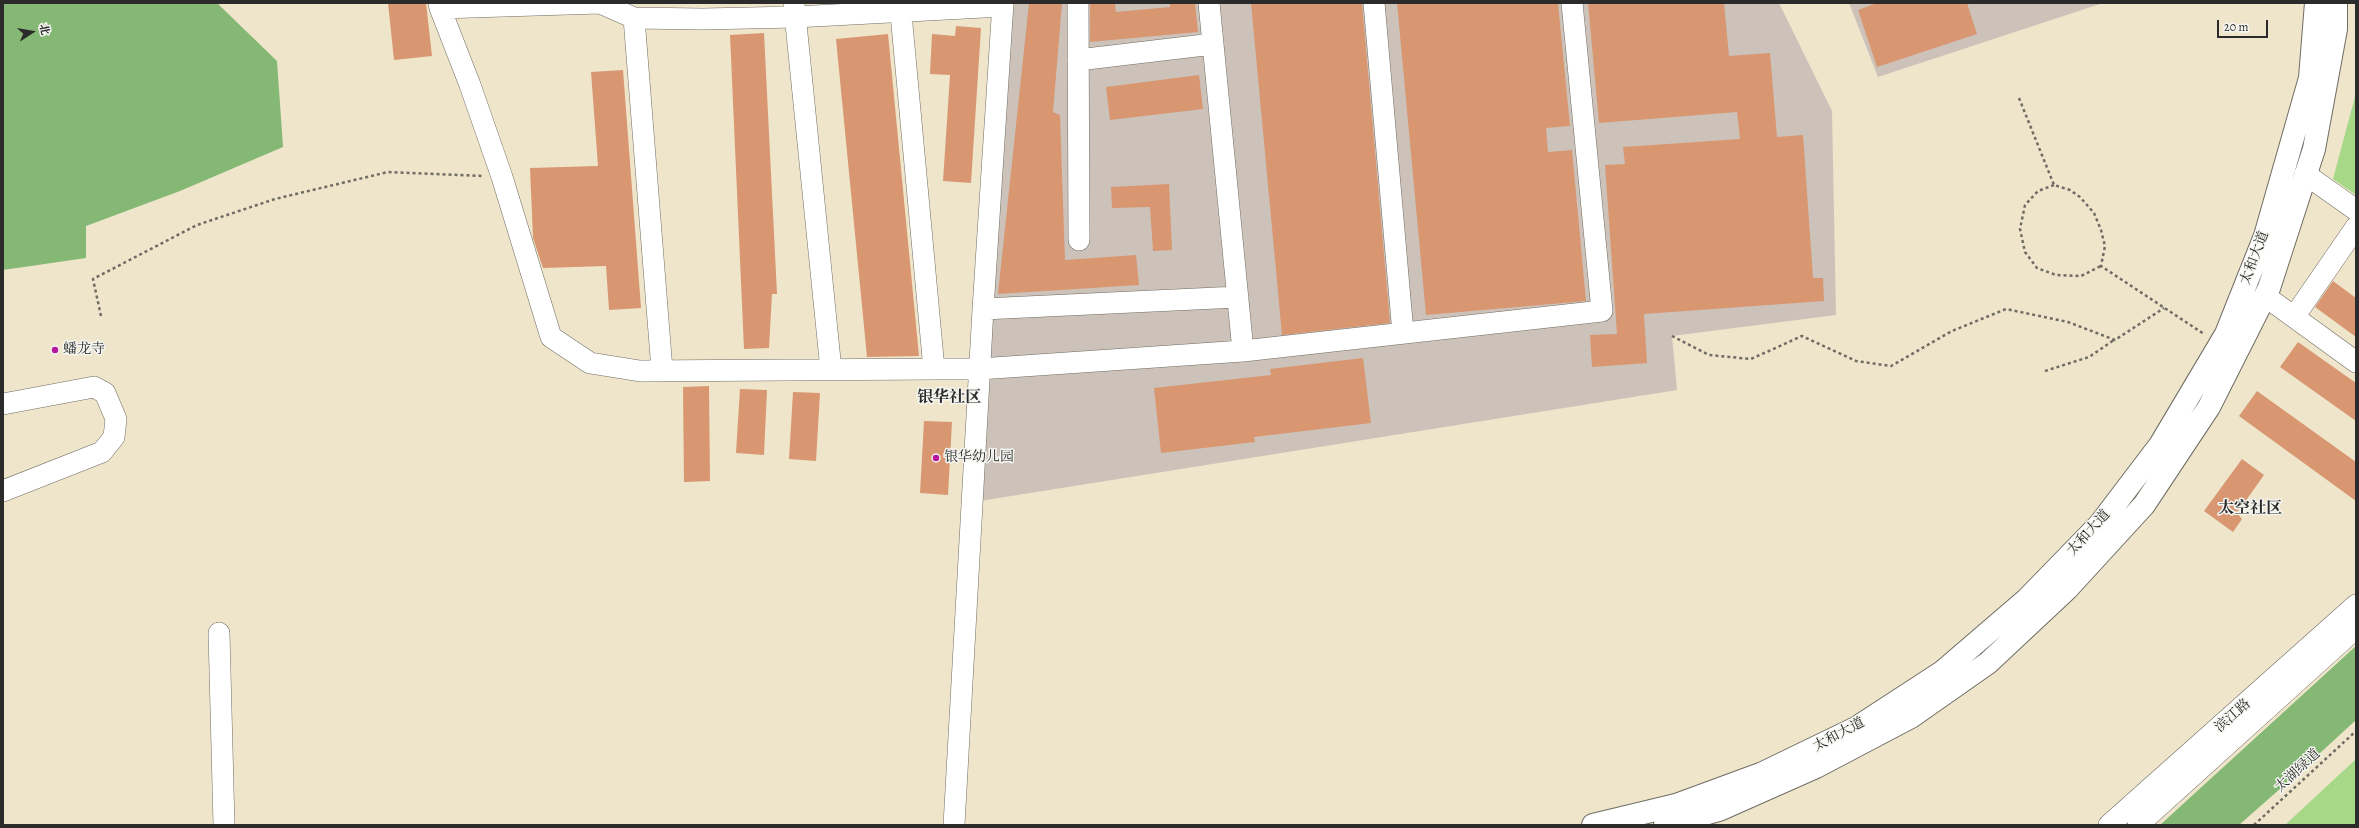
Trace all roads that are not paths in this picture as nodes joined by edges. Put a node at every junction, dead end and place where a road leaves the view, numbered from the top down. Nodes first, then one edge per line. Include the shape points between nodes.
1 (600, 3) edge
2 (1078, 3) edge
3 (1209, 3) edge
4 (1374, 3) edge
5 (1572, 3) edge
6 (2316, 3) edge
7 (2336, 3) edge
8 (1003, 5) edge
9 (440, 6) edge
10 (900, 7) edge
11 (794, 10) edge
12 (703, 11) edge
13 (634, 18) junction
14 (1213, 44) junction
15 (1078, 60) junction
16 (2305, 174) junction
17 (2356, 210) edge
18 (2356, 227) edge
19 (1079, 240) dead end
20 (2265, 296) junction
21 (1238, 297) junction
22 (982, 309) junction
23 (2294, 317) junction
24 (1403, 333) junction
25 (1243, 351) junction
26 (2356, 362) edge
27 (934, 369) junction
28 (979, 369) junction
29 (662, 370) junction
30 (831, 370) junction
31 (3, 404) edge
32 (3, 491) edge
33 (2356, 605) edge
34 (2350, 632) edge
35 (219, 633) dead end
36 (1678, 819) edge
37 (224, 825) edge
38 (954, 825) edge
39 (1593, 825) edge
40 (2109, 825) edge
41 (2138, 825) edge

1 - 9 street
1 - 13 street
2 - 15 street
3 - 14 street
4 - 24 street
5 - 24 street via 1602,311
6 - 36 main road, 太和大道 via 2310,78 2265,236 2226,334 2160,445 2100,524 2027,599 1942,672 1856,728 1763,773
7 - 16 main road, 太和大道 via 2336,29 2314,149
8 - 10 street
8 - 22 street
9 - 29 street via 502,177 551,337 590,363 640,371
10 - 11 street
10 - 27 street
11 - 12 street
11 - 30 street
12 - 13 street
13 - 29 street
14 - 15 street
14 - 21 street
15 - 19 street
16 - 17 street
16 - 20 main road, 太和大道
18 - 23 street
20 - 23 street
20 - 36 main road, 太和大道 via 2209,408 2144,505 2067,589 1988,663 1911,718 1830,760 1719,810
21 - 22 street
21 - 25 street
22 - 28 street
23 - 26 street
24 - 25 street
25 - 28 street
27 - 28 street
27 - 30 street
28 - 38 street
29 - 30 street
31 - 32 street via 94,387 105,393 116,419 114,437 102,452
33 - 34 street, 滨江路
34 - 40 street, 滨江路
34 - 41 street
35 - 37 street
36 - 39 main road, 太和大道

